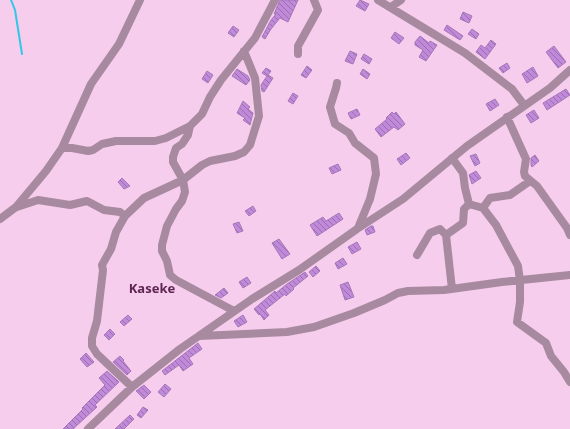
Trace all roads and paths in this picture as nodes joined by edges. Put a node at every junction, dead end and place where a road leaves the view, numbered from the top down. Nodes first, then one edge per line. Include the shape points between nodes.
1 (140, 0) edge
2 (275, 0) edge
3 (314, 0) edge
4 (378, 0) edge
5 (400, 0) edge
6 (390, 7) junction
7 (244, 51) junction
8 (298, 54) dead end
9 (570, 70) edge
10 (337, 83) dead end
11 (524, 105) junction
12 (508, 117) junction
13 (190, 126) junction
14 (62, 148) junction
15 (452, 158) junction
16 (183, 180) junction
17 (530, 181) junction
18 (469, 204) junction
19 (16, 207) junction
20 (483, 208) junction
21 (125, 216) junction
22 (0, 219) edge
23 (358, 229) junction
24 (446, 235) junction
25 (570, 235) edge
26 (417, 255) dead end
27 (570, 276) edge
28 (520, 281) junction
29 (452, 289) junction
30 (234, 311) junction
31 (198, 336) junction
32 (570, 382) edge
33 (132, 387) junction
34 (88, 429) edge

1 - 14 street via 119,44 91,84
2 - 7 street via 255,38
3 - 8 street via 318,10 298,46
4 - 6 street
5 - 6 street
6 - 11 street via 465,53 512,89
7 - 13 street via 210,96 202,114
7 - 16 street via 255,78 259,116 250,145 244,152 235,156 202,165
9 - 11 street via 550,88
10 - 23 street via 330,107 335,124 349,133 355,143 374,158 376,174 370,200
11 - 12 street
12 - 15 street
12 - 17 street via 526,160 525,176
13 - 14 street via 156,141 116,141 88,151
13 - 16 street via 188,135 176,148 173,157
14 - 19 street
15 - 18 street via 463,173
15 - 23 street via 403,199
16 - 21 street via 144,198
16 - 30 street via 185,192 167,226 162,245 170,275
17 - 20 street via 510,195 490,198
17 - 25 street via 537,186
18 - 20 street
18 - 24 street via 464,210 463,223
19 - 21 street via 38,200 70,205 87,201 104,210 120,212
19 - 22 street
20 - 28 street via 506,242 518,266
21 - 33 street via 102,265 92,346 97,354
23 - 30 street
24 - 26 street via 440,229 430,233
24 - 29 street
27 - 28 street
28 - 29 street
28 - 32 street via 520,307 516,320 546,344
29 - 31 street via 398,293 354,313 314,327 287,332
30 - 31 street
31 - 33 street
33 - 34 street

